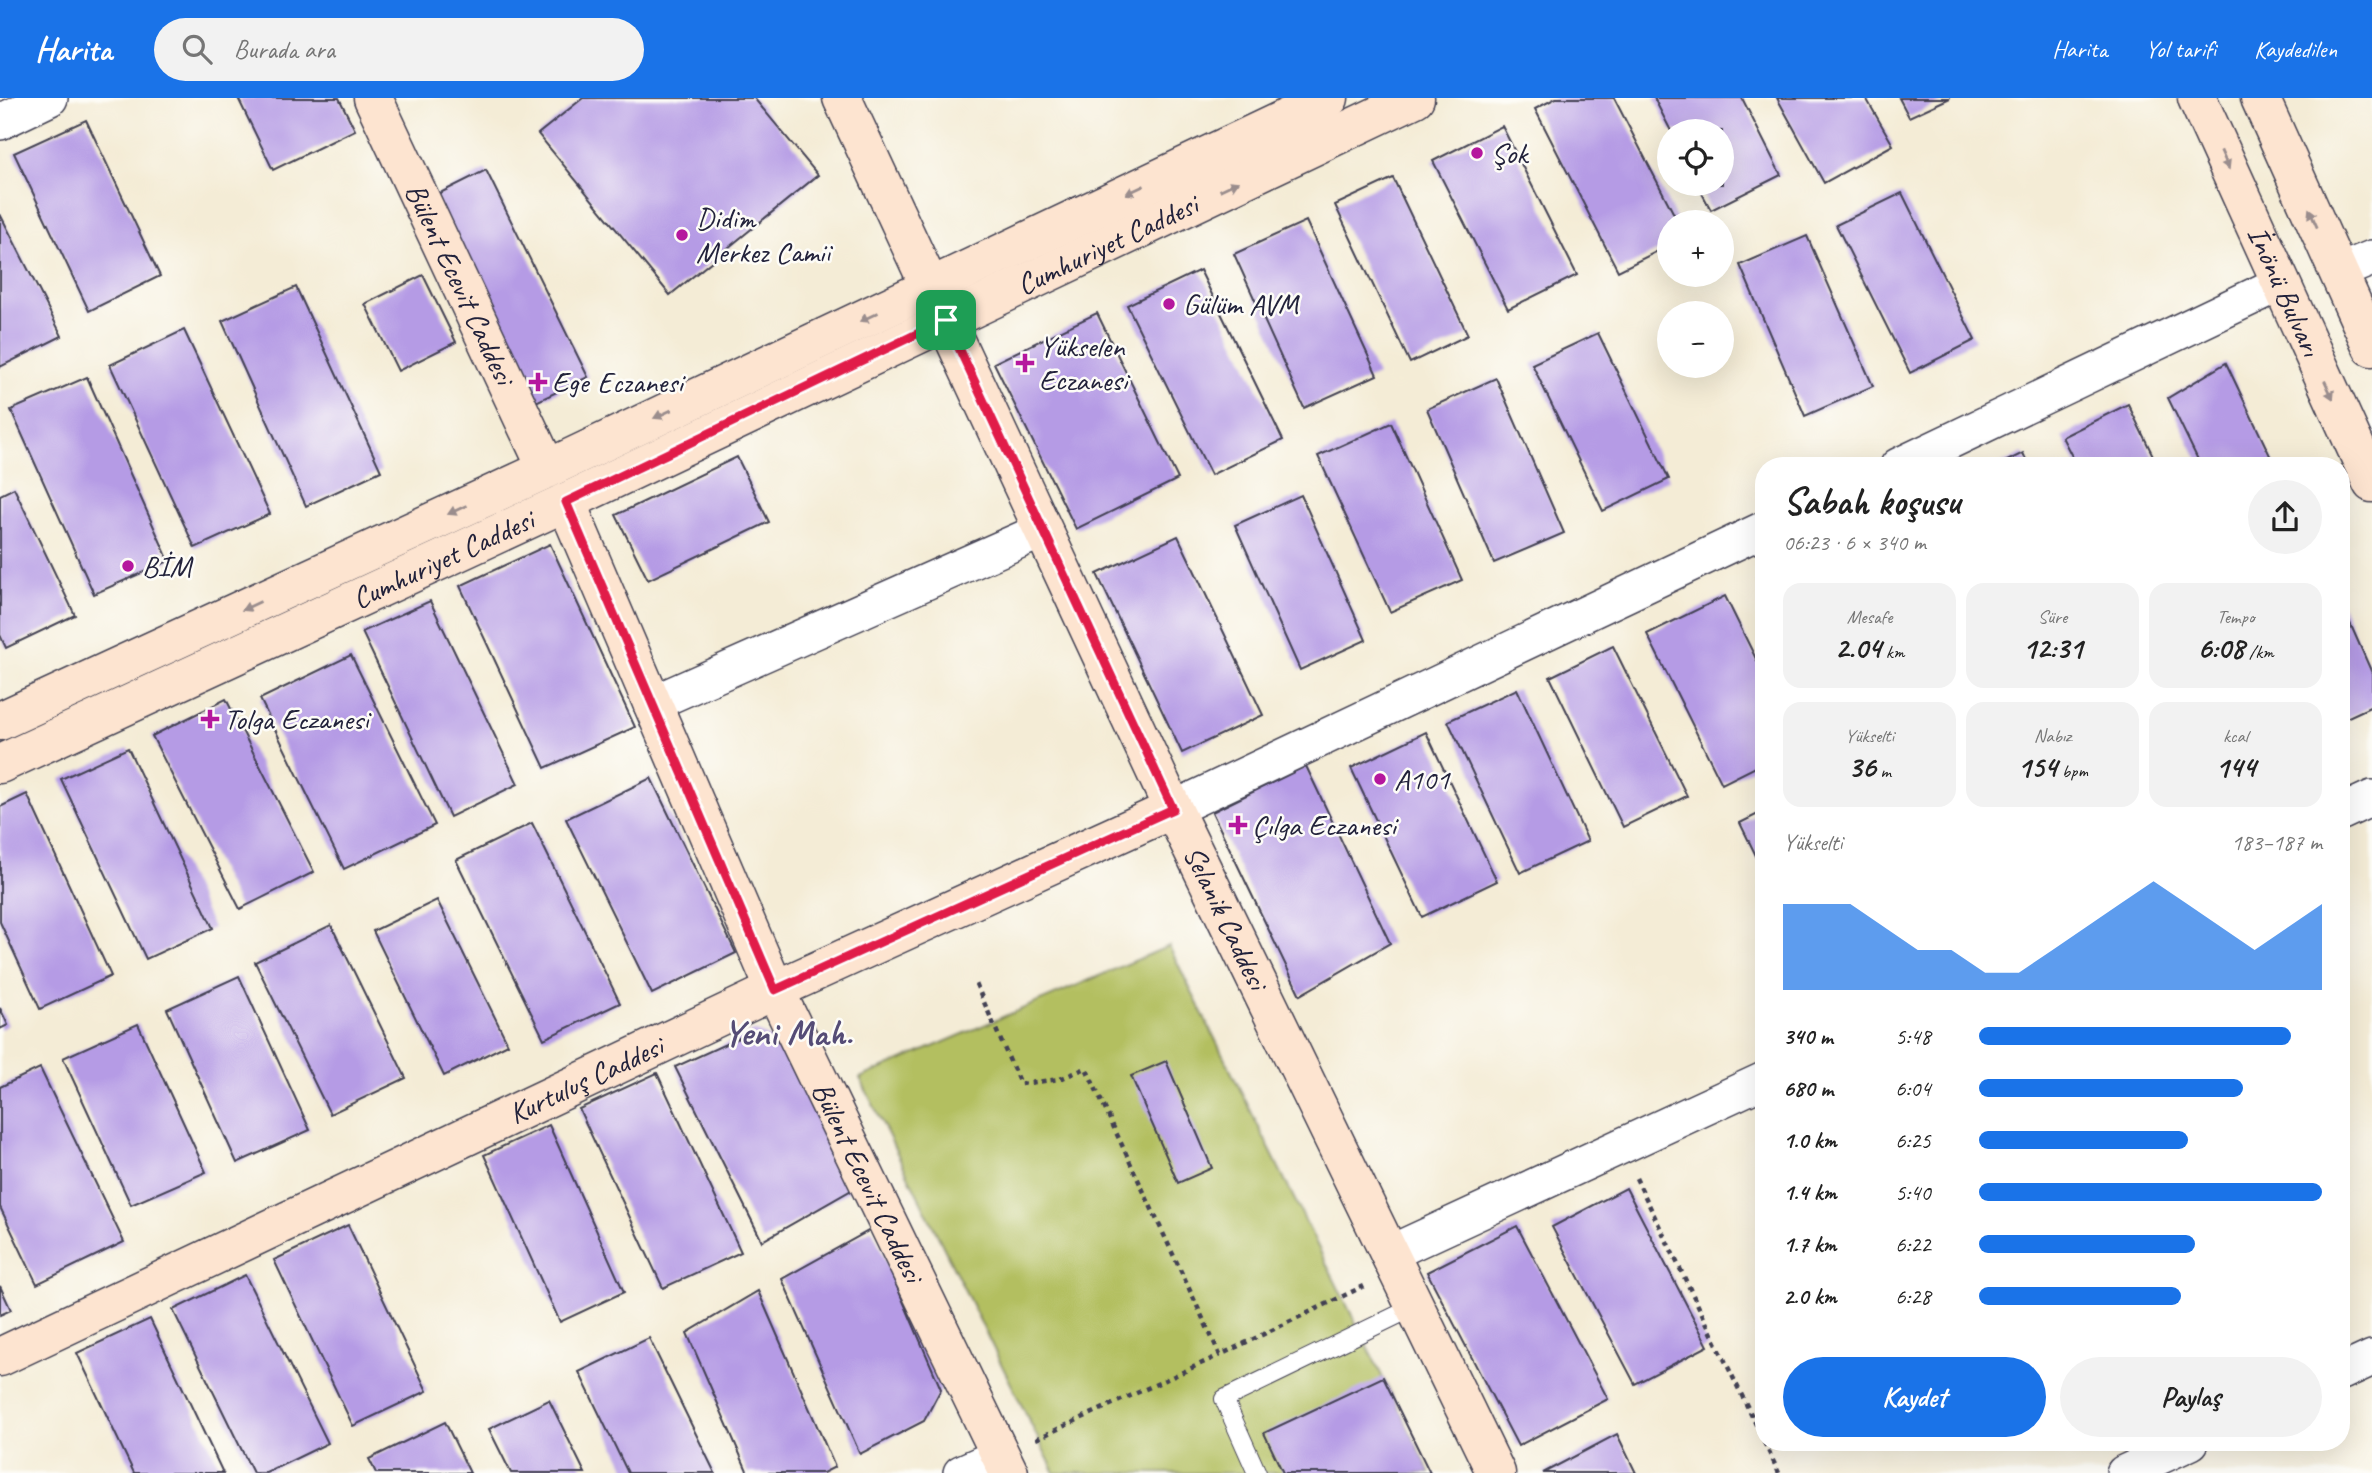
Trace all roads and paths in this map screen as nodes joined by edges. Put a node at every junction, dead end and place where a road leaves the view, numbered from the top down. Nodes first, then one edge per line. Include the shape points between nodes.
1 (50, 98) edge
2 (373, 98) edge
3 (842, 98) edge
4 (1329, 98) edge
5 (1415, 98) edge
6 (2197, 98) edge
7 (2260, 98) edge
8 (0, 122) edge
9 (2355, 265) edge
10 (2279, 285) junction
11 (938, 304) junction
12 (2372, 347) edge
13 (1917, 457) edge
14 (547, 469) junction
15 (2372, 483) edge
16 (566, 502) junction
17 (1043, 530) junction
18 (1755, 533) edge
19 (651, 704) junction
20 (0, 722) edge
21 (0, 764) edge
22 (2372, 798) edge
23 (2350, 808) edge
24 (1173, 809) junction
25 (976, 984) dead end
26 (775, 990) junction
27 (1755, 1084) edge
28 (1620, 1146) junction
29 (1392, 1263) junction
30 (1414, 1307) junction
31 (1220, 1355) junction
32 (0, 1357) edge
33 (2372, 1358) edge
34 (2350, 1368) edge
35 (1755, 1424) edge
36 (1768, 1451) edge
37 (2172, 1451) edge
38 (1005, 1464) edge
39 (961, 1473) edge
40 (1258, 1473) edge
41 (1496, 1473) edge
42 (1779, 1473) edge
43 (2124, 1473) edge

1 - 8 street
2 - 14 street, Bülent Ecevit Caddesi
3 - 11 street, Selanik Caddesi
4 -> 11 street, Cumhuriyet Caddesi
11 -> 5 street, Cumhuriyet Caddesi
6 -> 10 street, İnönü Bulvarı
9 -> 7 street, İnönü Bulvarı
9 - 12 street, İnönü Bulvarı
10 - 13 street
10 -> 15 street, İnönü Bulvarı
11 -> 14 street, Cumhuriyet Caddesi
11 - 16 street, Cumhuriyet Caddesi
11 - 17 street, Selanik Caddesi
14 -> 20 street, Cumhuriyet Caddesi
16 - 19 street, Bülent Ecevit Caddesi
16 - 21 street, Cumhuriyet Caddesi
17 - 19 street
17 - 24 street, Selanik Caddesi
18 - 24 street
19 - 26 street, Bülent Ecevit Caddesi
22 - 23 street
24 - 26 street, Kurtuluş Caddesi
24 - 29 street, Selanik Caddesi
25 - 31 path via 1020,1084 1060,1079 1086,1068
26 - 32 street, Kurtuluş Caddesi
26 - 38 street, Bülent Ecevit Caddesi
27 - 28 street
28 - 29 street
28 - 35 path
29 - 30 street, Selanik Caddesi
29 - 31 path
30 - 40 lane via 1224,1399
30 - 41 street, Selanik Caddesi
31 - 38 path
33 - 34 street
36 - 42 path
37 - 43 street
38 - 39 street

